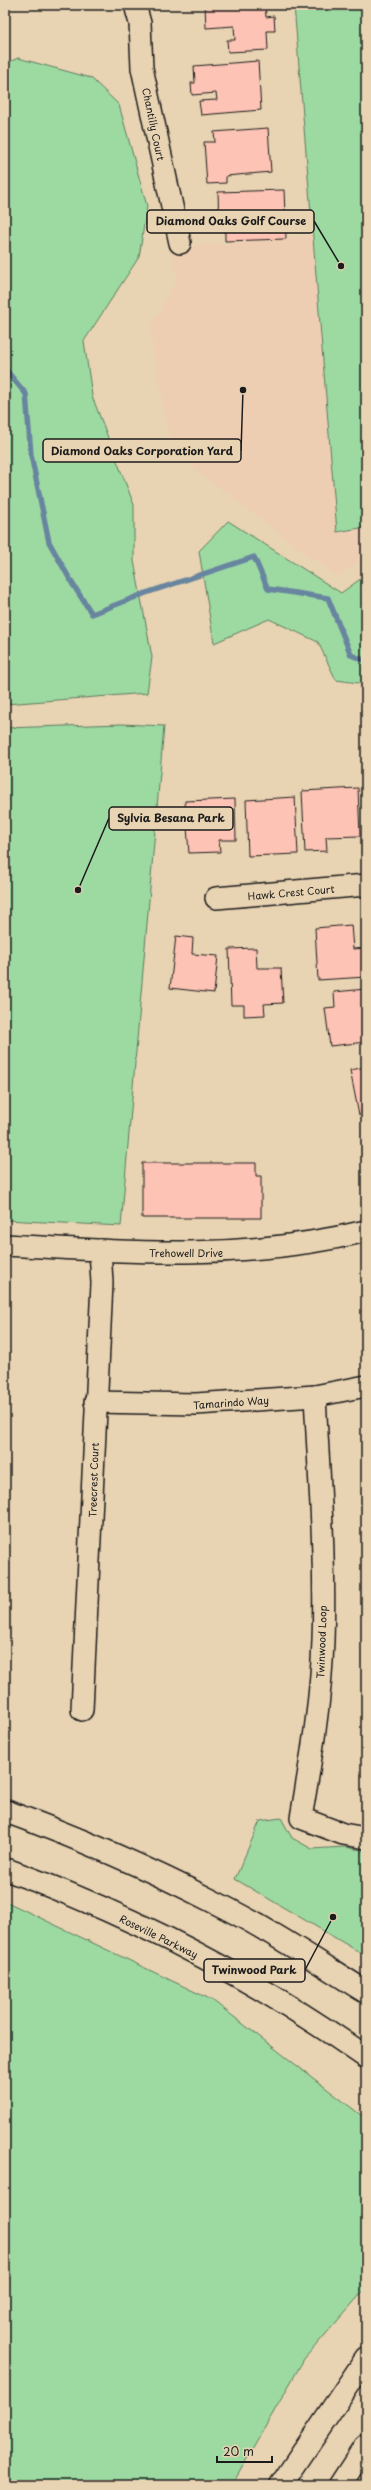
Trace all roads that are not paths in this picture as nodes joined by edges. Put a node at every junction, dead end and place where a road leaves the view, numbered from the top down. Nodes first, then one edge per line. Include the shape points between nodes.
1 (135, 5) edge
2 (180, 243) dead end
3 (366, 886) edge
4 (216, 898) dead end
5 (366, 1231) edge
6 (5, 1245) edge
7 (100, 1250) junction
8 (366, 1386) edge
9 (315, 1396) junction
10 (96, 1402) junction
11 (82, 1710) dead end
12 (5, 1810) edge
13 (366, 1838) edge
14 (5, 1868) edge
15 (366, 1992) edge
16 (366, 2058) edge
17 (366, 2359) edge
18 (366, 2445) edge
19 (281, 2485) edge
20 (340, 2485) edge

1 - 2 street, Chantilly Court via 140,23 142,68
3 - 4 street, Hawk Crest Court
5 - 7 street, Trehowell Drive via 275,1248 227,1252 171,1254
6 - 7 street, Trehowell Drive
7 - 10 street, Treecrest Court via 102,1283
8 - 9 street, Tamarindo Way
9 - 10 street, Tamarindo Way via 196,1404
9 - 13 street, Twinwood Loop via 323,1546 323,1642 314,1744 301,1818 343,1834
10 - 11 street, Treecrest Court
12 - 15 main road via 73,1836 215,1902
14 - 16 main road, Roseville Parkway via 91,1904 215,1964
17 - 19 main road
18 - 20 main road

